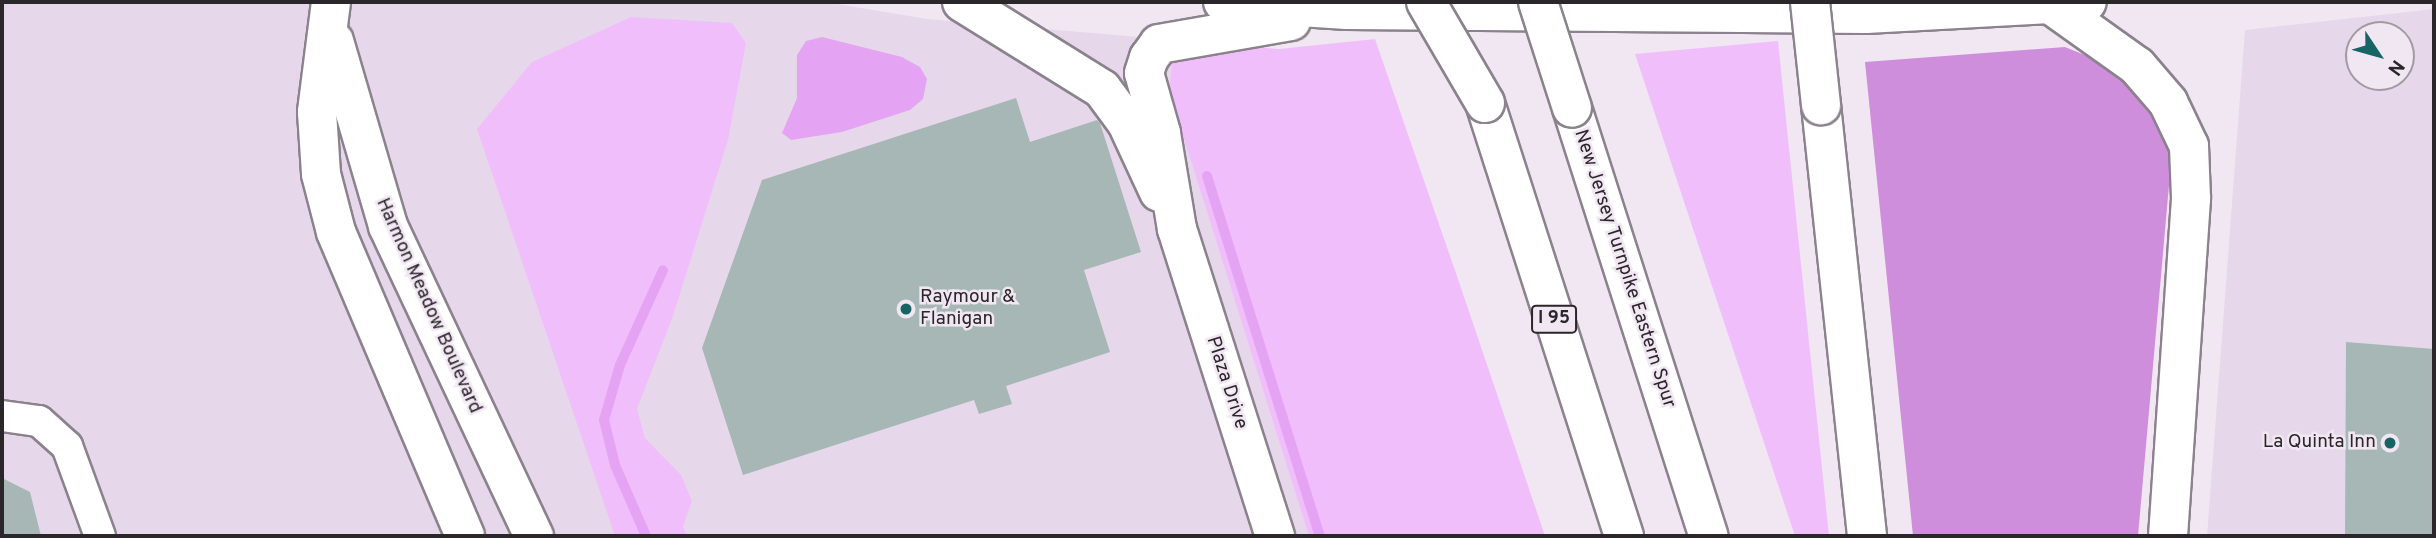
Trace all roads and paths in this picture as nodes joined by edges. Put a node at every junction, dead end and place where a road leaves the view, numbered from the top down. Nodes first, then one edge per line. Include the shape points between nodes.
1 (962, 2) edge
2 (1223, 2) edge
3 (1426, 2) edge
4 (1453, 2) edge
5 (1538, 2) edge
6 (1810, 2) edge
7 (2069, 3) edge
8 (1347, 10) junction
9 (331, 15) edge
10 (1485, 103) junction
11 (1177, 229) junction
12 (2, 416) edge
13 (100, 536) edge
14 (465, 536) edge
15 (534, 536) edge
16 (1275, 536) edge
17 (1624, 536) edge
18 (1709, 536) edge
19 (1867, 536) edge
20 (2168, 536) edge

1 - 11 main road via 1083,74 1116,104
2 - 8 main road
3 - 10 main road, bridge
4 - 10 main road, I 95, bridge
5 - 18 main road, New Jersey Turnpike Eastern Spur, bridge
6 - 19 main road, bridge
7 - 8 main road via 1866,14
7 - 20 main road via 2146,74 2180,121 2189,146 2191,199
8 - 11 main road via 1159,44 1144,73 1161,133
9 - 14 main road, Harmon Meadow Boulevard via 317,112 321,174 335,232
9 - 15 main road, Harmon Meadow Boulevard via 388,226
10 - 17 main road, I 95
11 - 16 main road, Plaza Drive
12 - 13 street via 39,421 67,446

